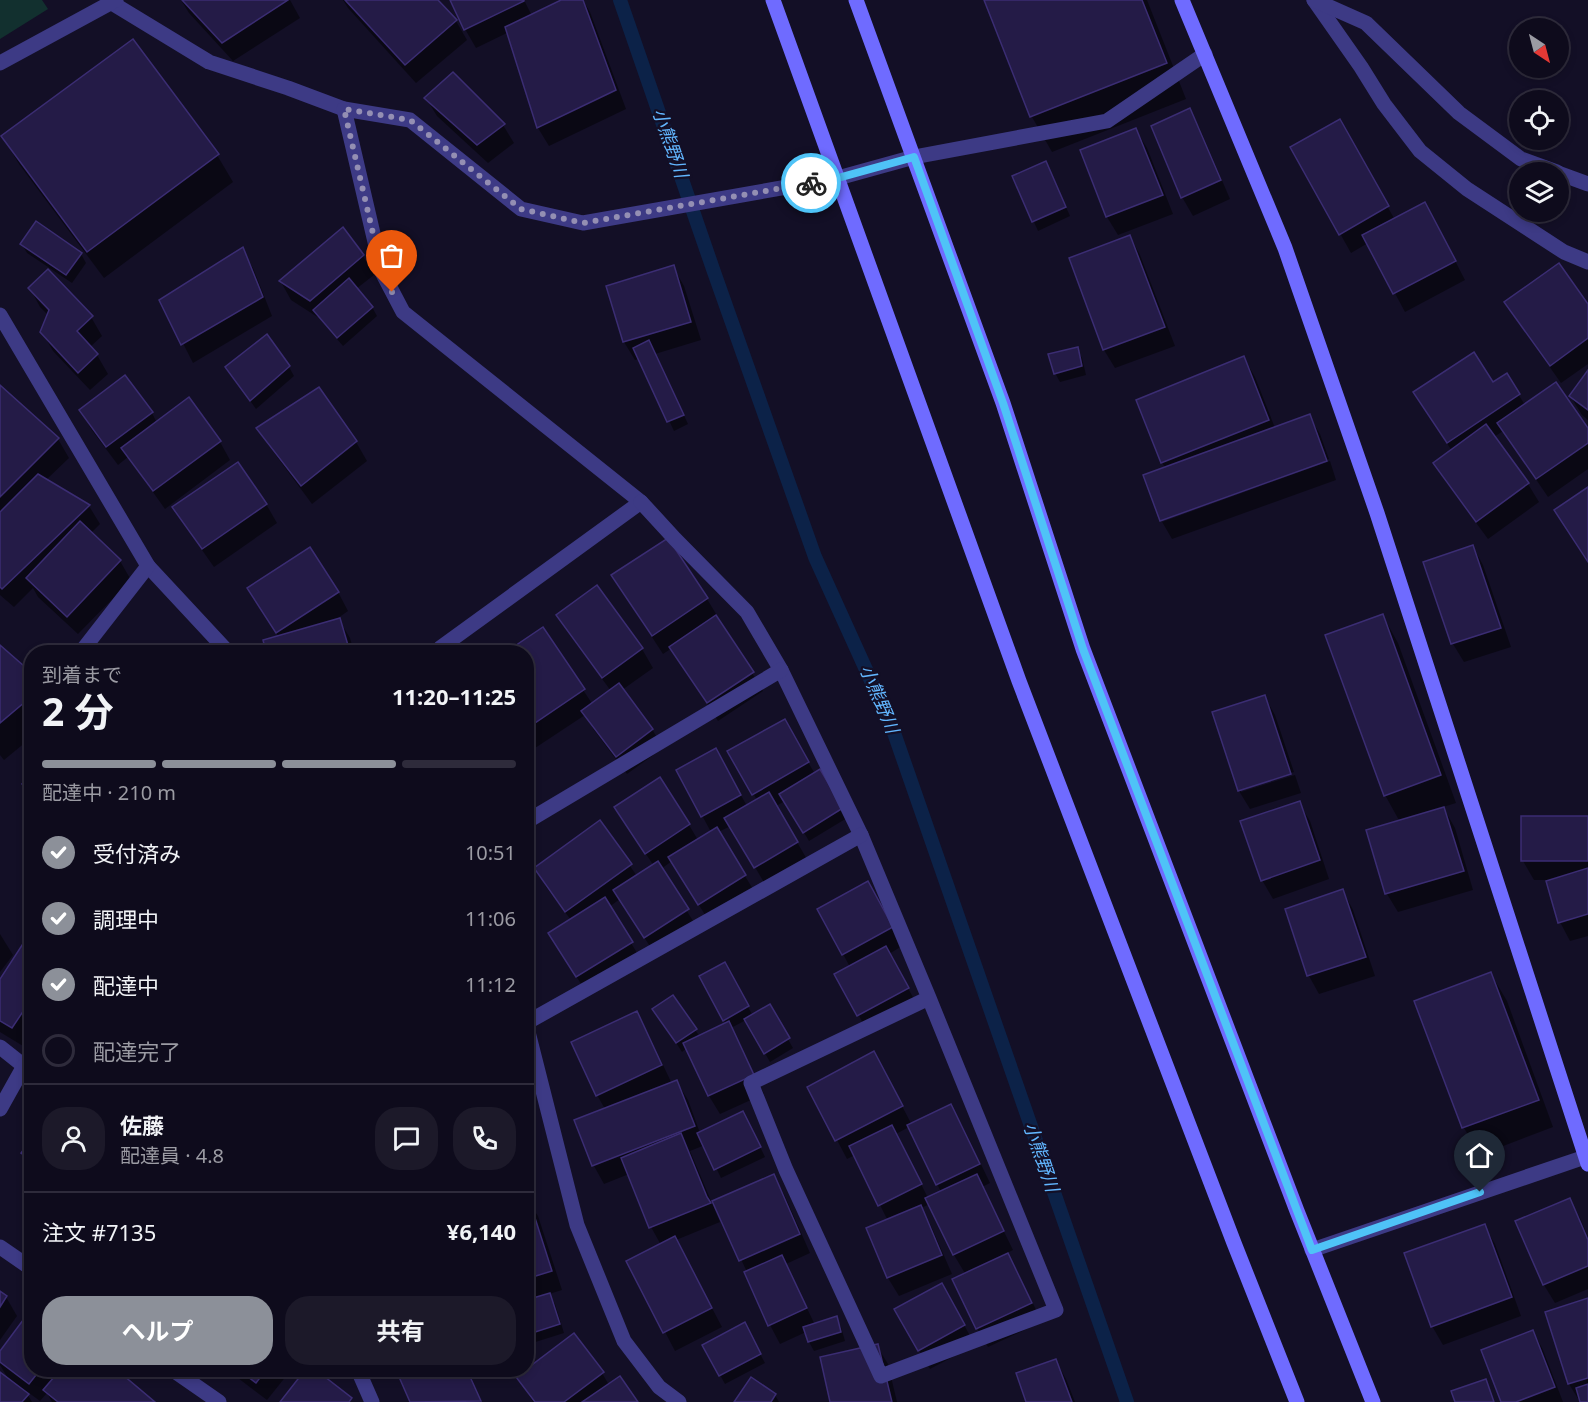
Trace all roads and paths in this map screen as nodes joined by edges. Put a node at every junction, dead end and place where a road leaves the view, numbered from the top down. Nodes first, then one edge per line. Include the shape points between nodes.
1 (773, 0) edge
2 (856, 0) edge
3 (1182, 0) edge
4 (1314, 0) edge
5 (113, 1) edge
6 (1205, 54) junction
7 (0, 63) edge
8 (344, 109) junction
9 (914, 157) junction
10 (1529, 162) edge
11 (1569, 177) edge
12 (838, 178) junction
13 (1588, 184) edge
14 (1588, 262) edge
15 (0, 315) edge
16 (641, 502) junction
17 (148, 566) junction
18 (86, 645) edge
19 (221, 645) edge
20 (444, 645) edge
21 (781, 670) junction
22 (534, 817) edge
23 (861, 835) junction
24 (929, 998) junction
25 (534, 1019) edge
26 (0, 1047) edge
27 (534, 1054) edge
28 (24, 1063) edge
29 (24, 1072) edge
30 (0, 1109) edge
31 (1587, 1160) edge
32 (0, 1247) edge
33 (1312, 1250) junction
34 (24, 1264) edge
35 (183, 1377) edge
36 (361, 1377) edge
37 (219, 1402) edge
38 (372, 1402) edge
39 (679, 1402) edge
40 (1297, 1402) edge
41 (1373, 1402) edge

1 - 12 street
2 - 9 street
3 - 6 street
4 - 10 street via 1366,23 1459,113
4 - 14 street via 1420,151 1467,189 1564,252
5 - 7 street
5 - 8 street via 209,62
6 - 9 street via 1107,121
6 - 31 street via 1285,248 1366,480
8 - 12 street via 410,120 521,209 583,223
8 - 16 street via 382,272 403,312
9 - 12 street
9 - 33 street via 1003,403 1083,649
11 - 13 street
12 - 40 street via 1019,681
15 - 17 street
16 - 20 street
16 - 21 street via 747,612
17 - 18 street
17 - 19 street
21 - 22 street
21 - 23 street
23 - 24 street
23 - 25 street
24 - 24 street via 1056,1310 880,1376 786,1170 751,1083
26 - 28 street
27 - 39 street via 578,1225 624,1341 659,1387
29 - 30 street
31 - 33 street
32 - 34 street
33 - 41 street
35 - 37 street
36 - 38 street

